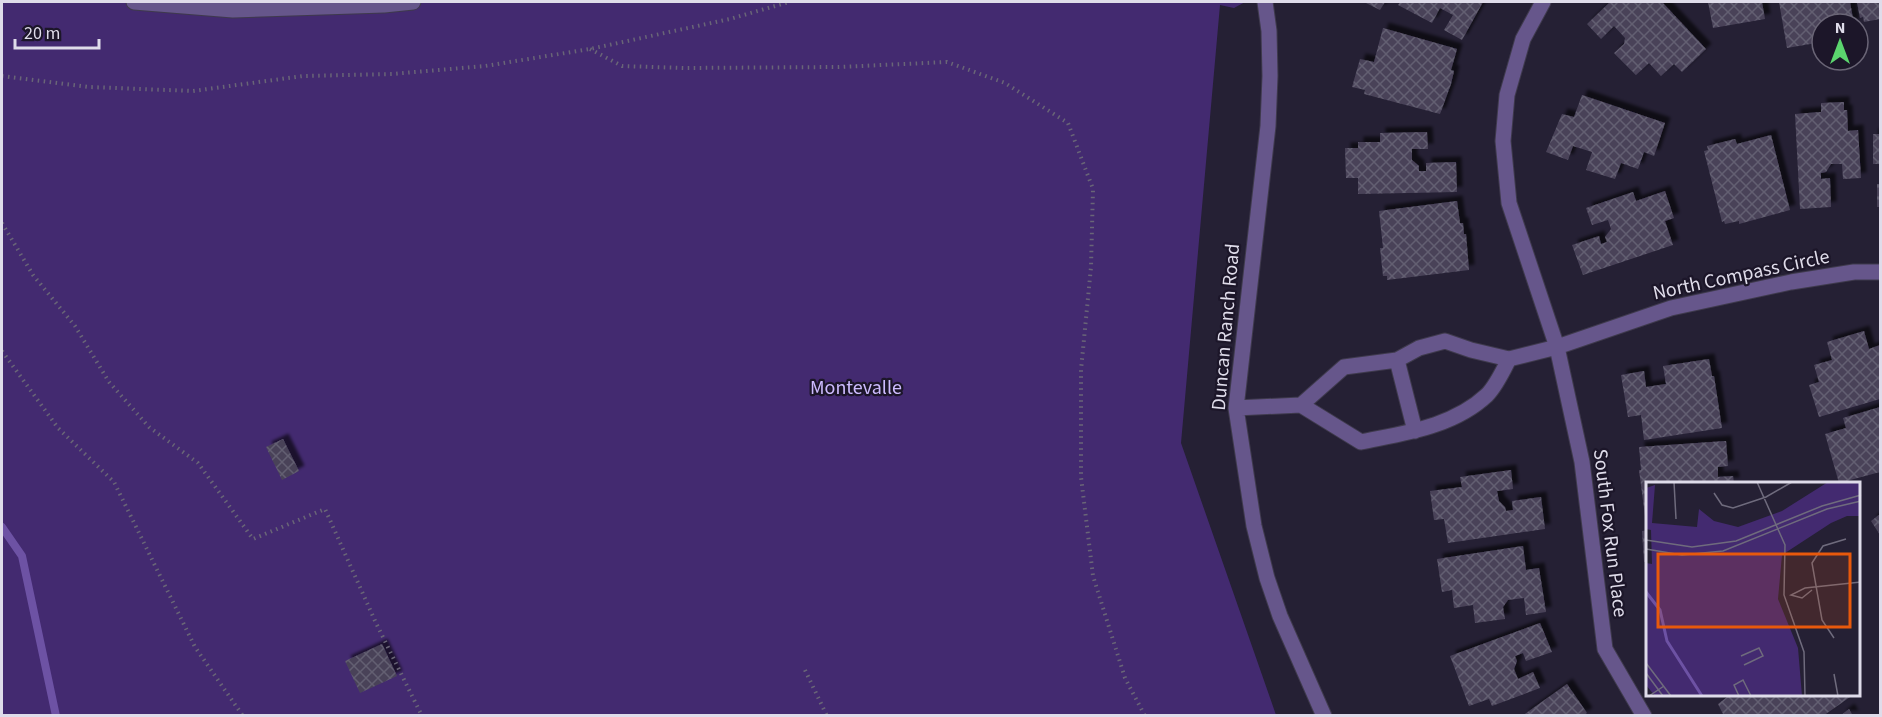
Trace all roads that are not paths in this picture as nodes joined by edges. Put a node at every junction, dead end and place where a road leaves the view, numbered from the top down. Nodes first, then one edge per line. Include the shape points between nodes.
1 (134, 2) edge
2 (413, 2) edge
3 (1265, 2) edge
4 (1543, 2) edge
5 (1881, 272) edge
6 (1557, 347) junction
7 (1397, 360) junction
8 (1509, 360) junction
9 (1301, 405) junction
10 (1236, 408) junction
11 (1415, 431) junction
12 (1324, 716) edge
13 (1644, 716) edge

1 - 2 street via 233,10
3 - 10 street, Duncan Ranch Road via 1269,31 1268,126
4 - 6 street, South Fox Run Place via 1523,39 1514,67 1503,141 1509,203
5 - 6 street, North Compass Circle via 1791,282 1671,308
6 - 8 street, North Compass Circle
6 - 13 street, South Fox Run Place via 1582,462 1605,649
7 - 8 street via 1419,348 1445,341
7 - 9 street via 1344,367
7 - 11 street
8 - 11 street via 1488,394 1462,414
9 - 10 street
9 - 11 street via 1361,442
10 - 12 street, Duncan Ranch Road via 1254,526 1267,578

